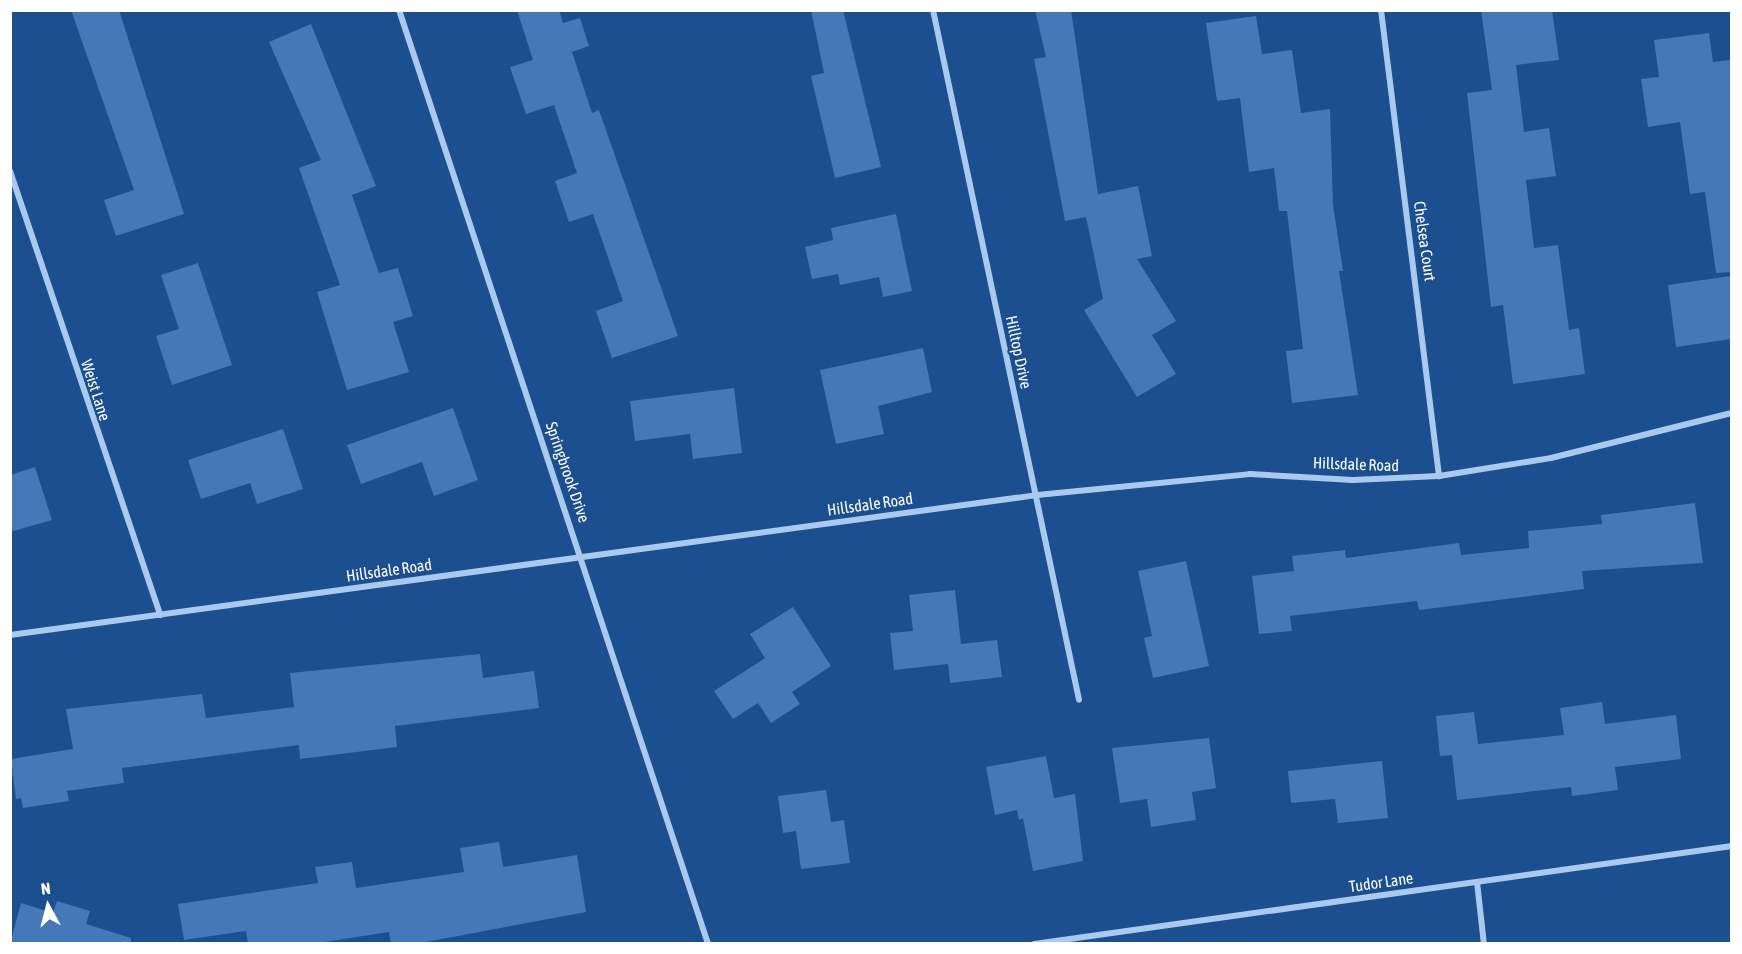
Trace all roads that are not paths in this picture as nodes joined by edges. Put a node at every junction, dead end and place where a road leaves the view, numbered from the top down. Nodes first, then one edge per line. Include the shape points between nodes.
1 (399, 10) edge
2 (933, 10) edge
3 (1381, 10) edge
4 (10, 171) edge
5 (1731, 414) edge
6 (1439, 476) junction
7 (1037, 495) junction
8 (582, 556) junction
9 (160, 615) junction
10 (10, 635) edge
11 (1079, 700) dead end
12 (1731, 846) edge
13 (1478, 882) junction
14 (708, 944) edge
15 (1034, 944) edge
16 (1484, 944) edge

1 - 8 street, Springbrook Drive
2 - 7 street, Hilltop Drive
3 - 6 street, Chelsea Court
4 - 9 street, Weist Lane
5 - 6 street, Hillsdale Road via 1551,458
6 - 7 street, Hillsdale Road via 1353,480 1250,474
7 - 8 street, Hillsdale Road
7 - 11 street, Hilltop Drive
8 - 9 street, Hillsdale Road
8 - 14 street, Springbrook Drive
9 - 10 street, Hillsdale Road
12 - 13 street, Tudor Lane
13 - 15 street, Tudor Lane
13 - 16 street

